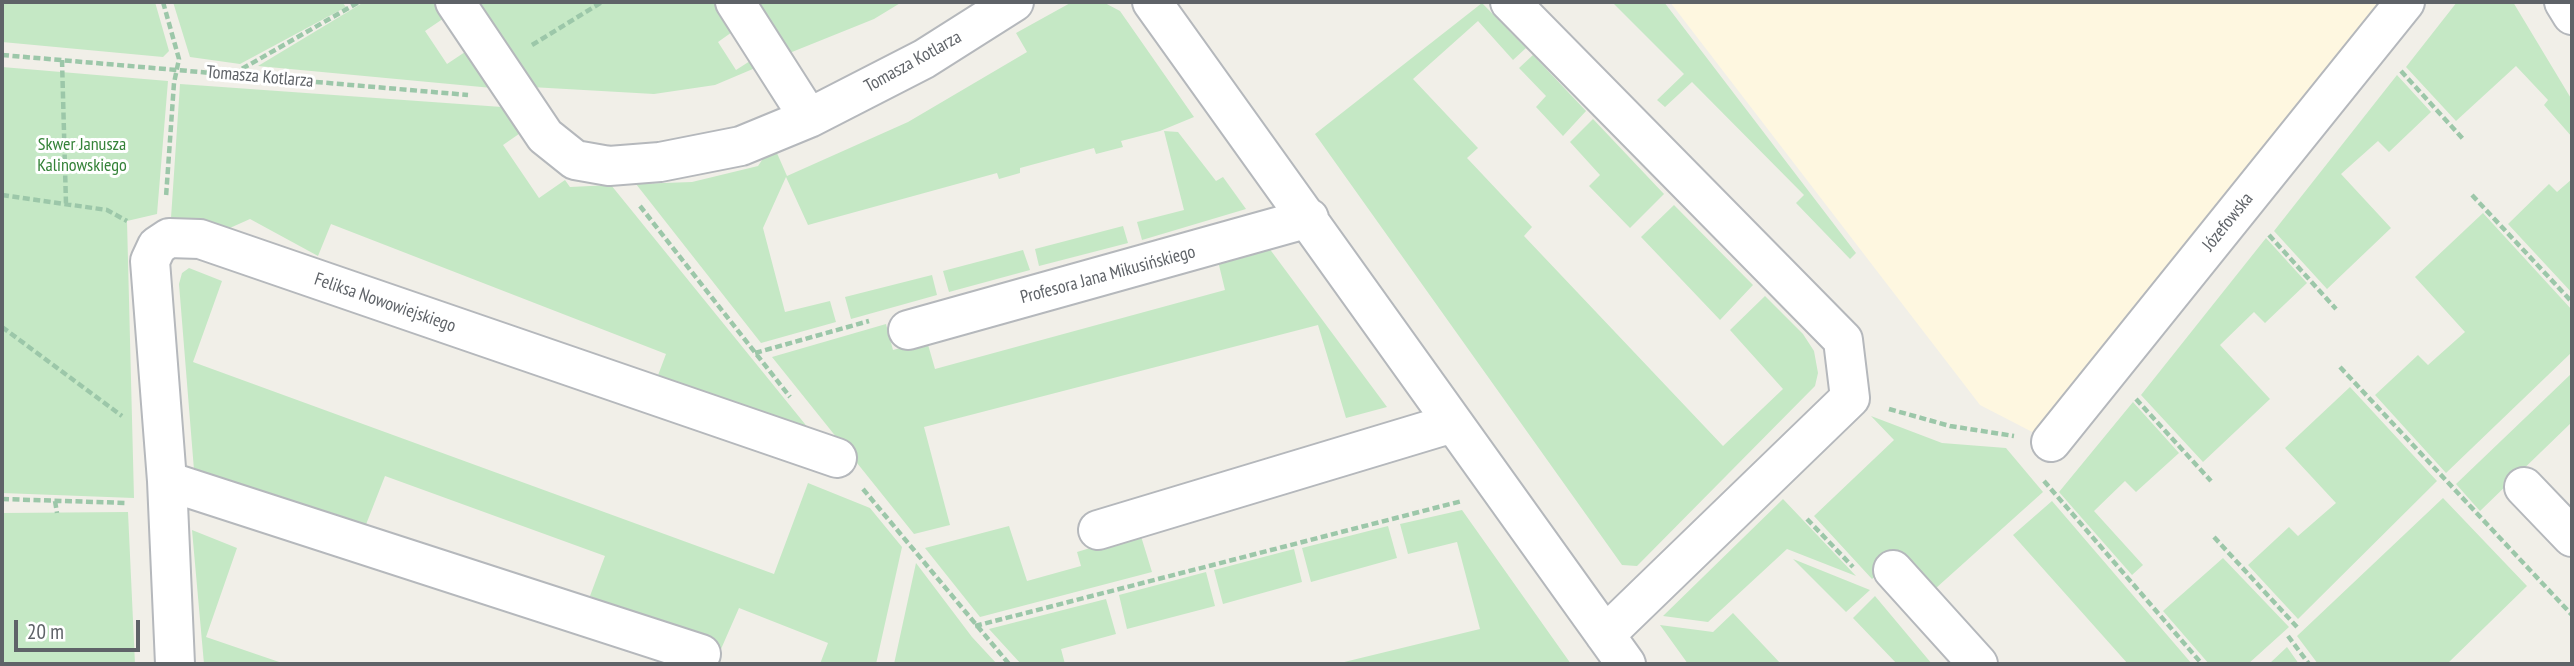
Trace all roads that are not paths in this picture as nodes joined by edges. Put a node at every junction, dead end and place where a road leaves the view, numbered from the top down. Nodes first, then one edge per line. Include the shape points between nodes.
1 (455, 2) edge
2 (735, 2) edge
3 (1014, 2) edge
4 (1152, 2) edge
5 (1510, 2) edge
6 (2405, 2) edge
7 (2564, 2) edge
8 (2572, 15) edge
9 (809, 118) junction
10 (1309, 218) junction
11 (908, 330) dead end
12 (1453, 423) junction
13 (2051, 442) dead end
14 (837, 458) dead end
15 (167, 481) junction
16 (2524, 487) dead end
17 (1098, 530) dead end
18 (2572, 537) edge
19 (1893, 570) dead end
20 (1616, 649) edge
21 (701, 654) dead end
22 (175, 664) edge
23 (1978, 664) edge

1 - 9 street, Tomasza Kotlarza via 545,136 575,160 609,166 660,162 741,146
2 - 9 street
3 - 9 street, Tomasza Kotlarza via 924,59
4 - 10 street
5 - 20 street via 1843,340 1850,398
6 - 13 street, Józefowska
7 - 8 street
10 - 11 street, Profesora Jana Mikusińskiego
10 - 12 street
12 - 17 street
12 - 20 street
14 - 15 street, Feliksa Nowowiejskiego via 200,239 169,237 150,261
15 - 21 street
15 - 22 street
16 - 18 street
19 - 23 street

